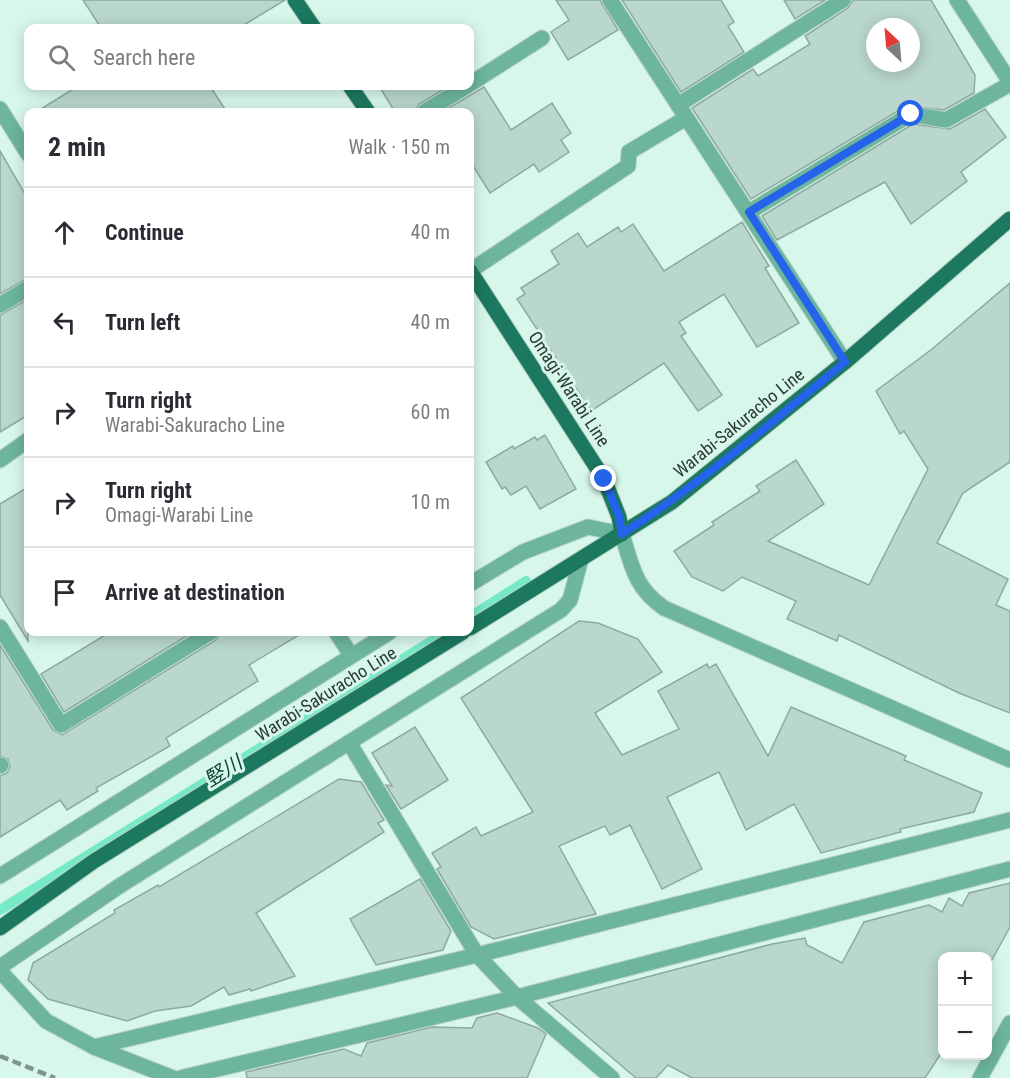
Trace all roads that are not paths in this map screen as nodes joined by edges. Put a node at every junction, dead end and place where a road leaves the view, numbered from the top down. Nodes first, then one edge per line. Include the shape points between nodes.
1 (295, 0) edge
2 (610, 0) edge
3 (843, 0) edge
4 (957, 0) edge
5 (311, 24) edge
6 (542, 38) dead end
7 (474, 81) edge
8 (1010, 83) edge
9 (353, 90) edge
10 (460, 90) edge
11 (365, 108) edge
12 (431, 108) edge
13 (0, 110) edge
14 (682, 112) junction
15 (5, 129) edge
16 (24, 150) edge
17 (749, 212) junction
18 (1010, 219) edge
19 (474, 268) edge
20 (474, 277) edge
21 (24, 290) edge
22 (0, 305) edge
23 (845, 362) junction
24 (24, 444) edge
25 (0, 460) edge
26 (622, 534) junction
27 (581, 560) junction
28 (474, 582) edge
29 (474, 625) edge
30 (0, 627) edge
31 (205, 636) edge
32 (339, 636) edge
33 (383, 636) edge
34 (457, 636) edge
35 (351, 655) junction
36 (350, 744) junction
37 (1010, 760) edge
38 (1010, 820) edge
39 (1010, 869) edge
40 (0, 876) edge
41 (0, 928) edge
42 (477, 955) junction
43 (0, 969) edge
44 (517, 997) junction
45 (1010, 1023) edge
46 (94, 1047) junction
47 (173, 1078) edge
48 (180, 1078) edge
49 (612, 1078) edge
50 (980, 1078) edge

1 - 5 main road
2 - 14 street
3 - 14 street
4 - 8 street
6 - 7 street
8 - 17 street via 946,120 911,114
9 - 11 main road
10 - 12 street
13 - 15 street
14 - 17 street
14 - 19 street via 629,152 628,166
15 - 16 street
17 - 23 street
18 - 23 main road, Warabi-Sakuracho Line
20 - 26 main road, Omagi-Warabi Line via 604,479
21 - 22 street
23 - 26 main road, Warabi-Sakuracho Line via 715,469
24 - 25 street
26 - 27 main road, Warabi-Sakuracho Line
26 - 28 street via 588,527 523,552
26 - 37 street via 638,582 647,597 664,608
27 - 29 main road, Warabi-Sakuracho Line
27 - 36 street via 570,600 561,610
30 - 31 street via 61,725
32 - 35 street
33 - 35 street
34 - 41 main road, Warabi-Sakuracho Line via 94,861
35 - 40 street
36 - 42 street
36 - 43 street via 121,885
38 - 42 street
39 - 44 street
42 - 44 street
42 - 46 street
43 - 46 street via 46,1021
44 - 48 street
44 - 49 street
45 - 50 street
46 - 47 street

